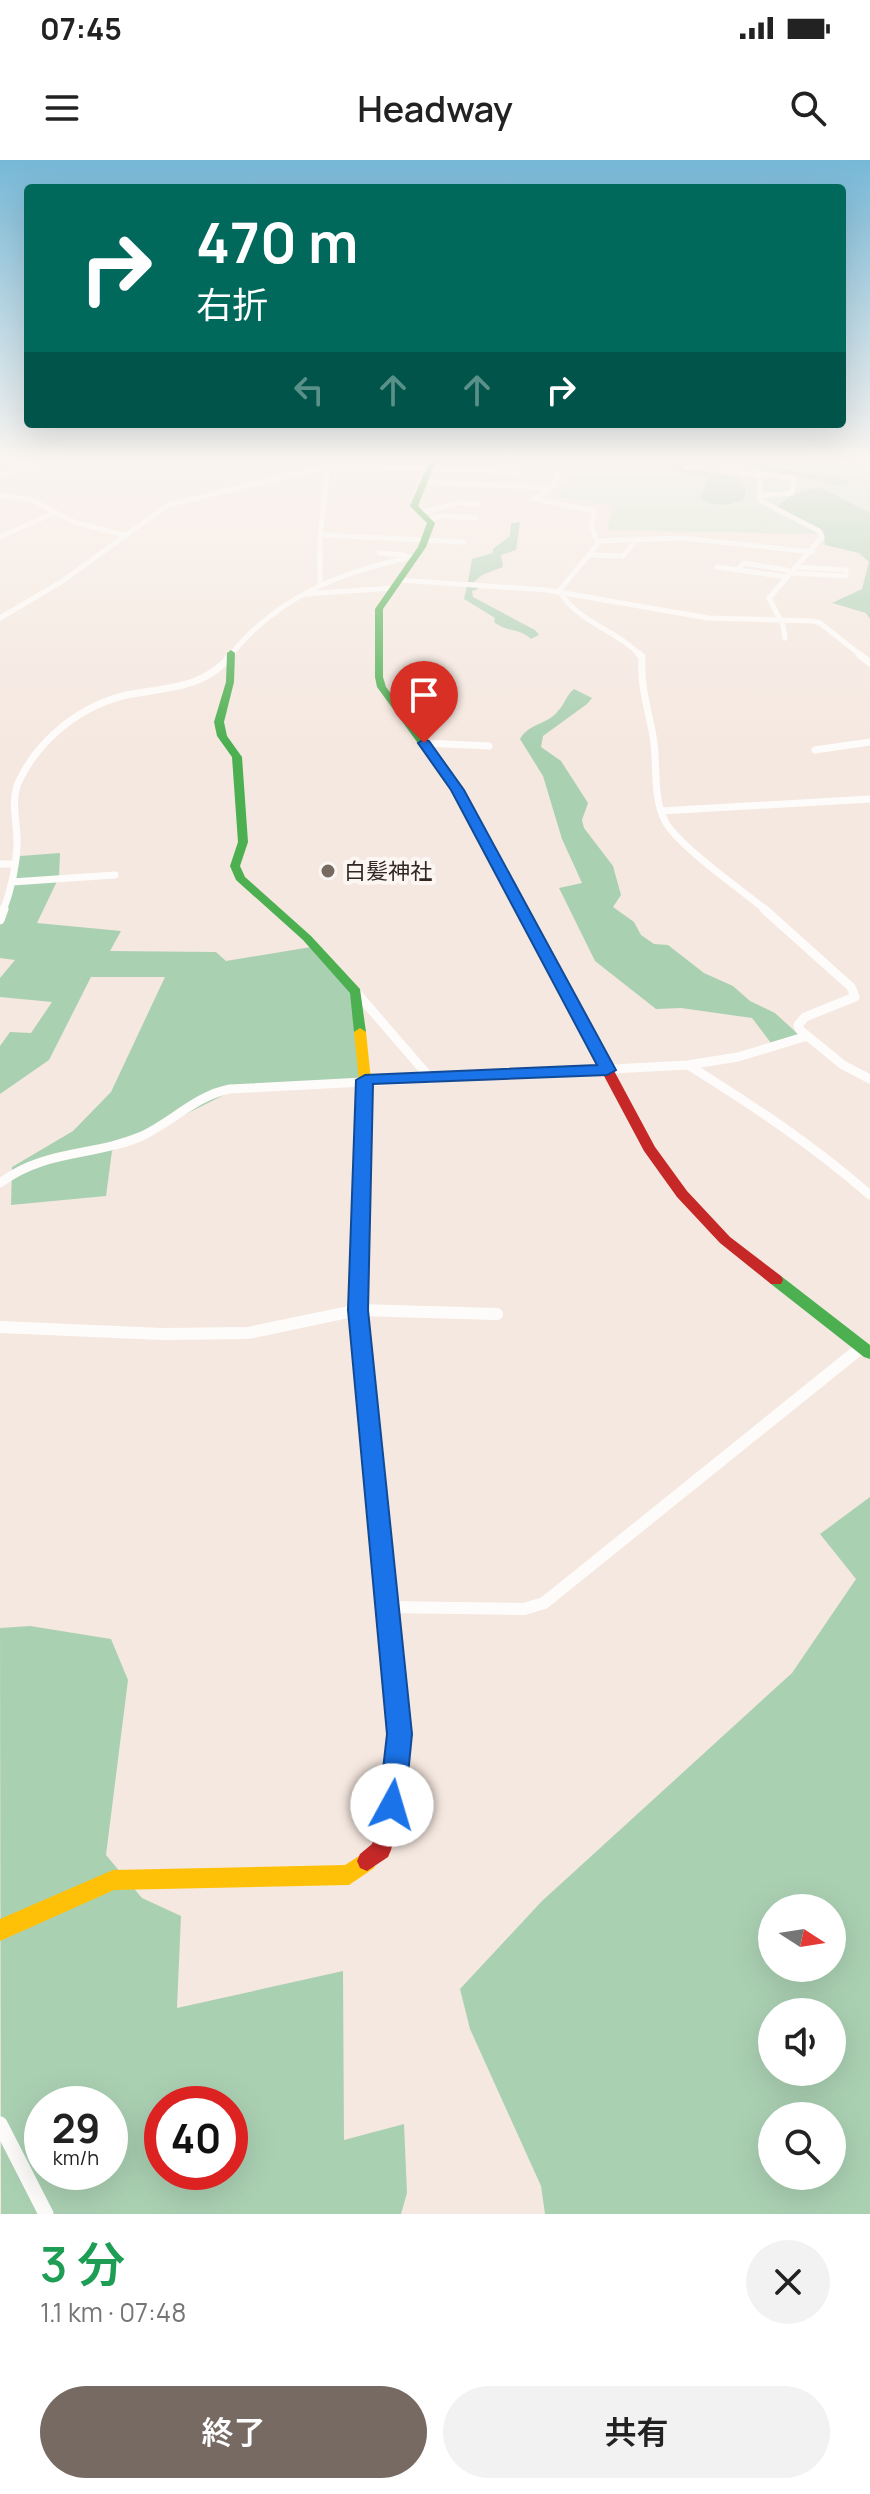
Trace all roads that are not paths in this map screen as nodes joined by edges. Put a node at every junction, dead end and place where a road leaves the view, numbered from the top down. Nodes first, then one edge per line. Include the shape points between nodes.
1 (99, 554) edge
2 (320, 554) edge
3 (389, 554) edge
4 (625, 554) edge
5 (811, 554) edge
6 (590, 555) joint
7 (414, 556) junction
8 (717, 567) dead end
9 (792, 572) junction
10 (396, 584) junction
11 (320, 585) junction
12 (559, 592) junction
13 (301, 594) junction
14 (0, 618) edge
15 (778, 619) junction
16 (785, 638) dead end
17 (231, 653) junction
18 (870, 663) edge
19 (870, 742) edge
20 (424, 743) junction
21 (489, 746) dead end
22 (815, 750) dead end
23 (870, 799) edge
24 (661, 811) junction
25 (0, 864) edge
26 (14, 864) junction
27 (115, 875) dead end
28 (12, 882) junction
29 (0, 920) edge
30 (356, 992) junction
31 (807, 1036) junction
32 (688, 1065) junction
33 (607, 1070) junction
34 (431, 1079) junction
35 (870, 1079) edge
36 (365, 1080) junction
37 (0, 1183) edge
38 (870, 1195) edge
39 (358, 1310) junction
40 (497, 1314) dead end
41 (0, 1327) edge
42 (866, 1350) edge
43 (387, 1607) junction
44 (0, 1930) edge
45 (0, 2124) edge
46 (46, 2214) edge

1 - 14 street
2 - 11 street
3 - 7 street
4 - 6 street
5 - 9 street
6 - 12 street
7 - 10 street
7 - 11 street via 343,573
8 - 9 street
9 - 9 street via 846,570 846,576
9 - 15 street via 769,598
10 - 12 street
10 - 13 street
10 - 20 street via 377,615 379,677 391,702
11 - 13 street
12 - 15 street via 678,614
12 - 24 street via 642,657 640,684 653,737
13 - 17 street via 275,610
15 - 16 street
15 - 18 street via 820,623
17 - 26 street via 212,675 86,707 64,723 15,788
17 - 30 street via 219,722 237,757 243,842 235,866 240,878 307,938
19 - 22 street
20 - 21 street
20 - 33 street via 457,790
23 - 24 street
24 - 31 street via 680,839 851,987 855,997 801,1019 800,1030
25 - 26 street
26 - 28 street
27 - 28 street
28 - 29 street
30 - 34 street
30 - 36 street
31 - 32 street via 738,1057
31 - 35 street
32 - 33 street
32 - 38 street via 773,1118
33 - 34 street
33 - 42 street via 649,1148 700,1216
34 - 36 street
36 - 37 street via 212,1093 165,1125 129,1141 49,1156
36 - 39 street
39 - 40 street
39 - 41 street via 248,1333
39 - 43 street
42 - 43 street via 544,1603 524,1609
43 - 44 street via 399,1734 381,1850 349,1875 113,1880
45 - 46 street

